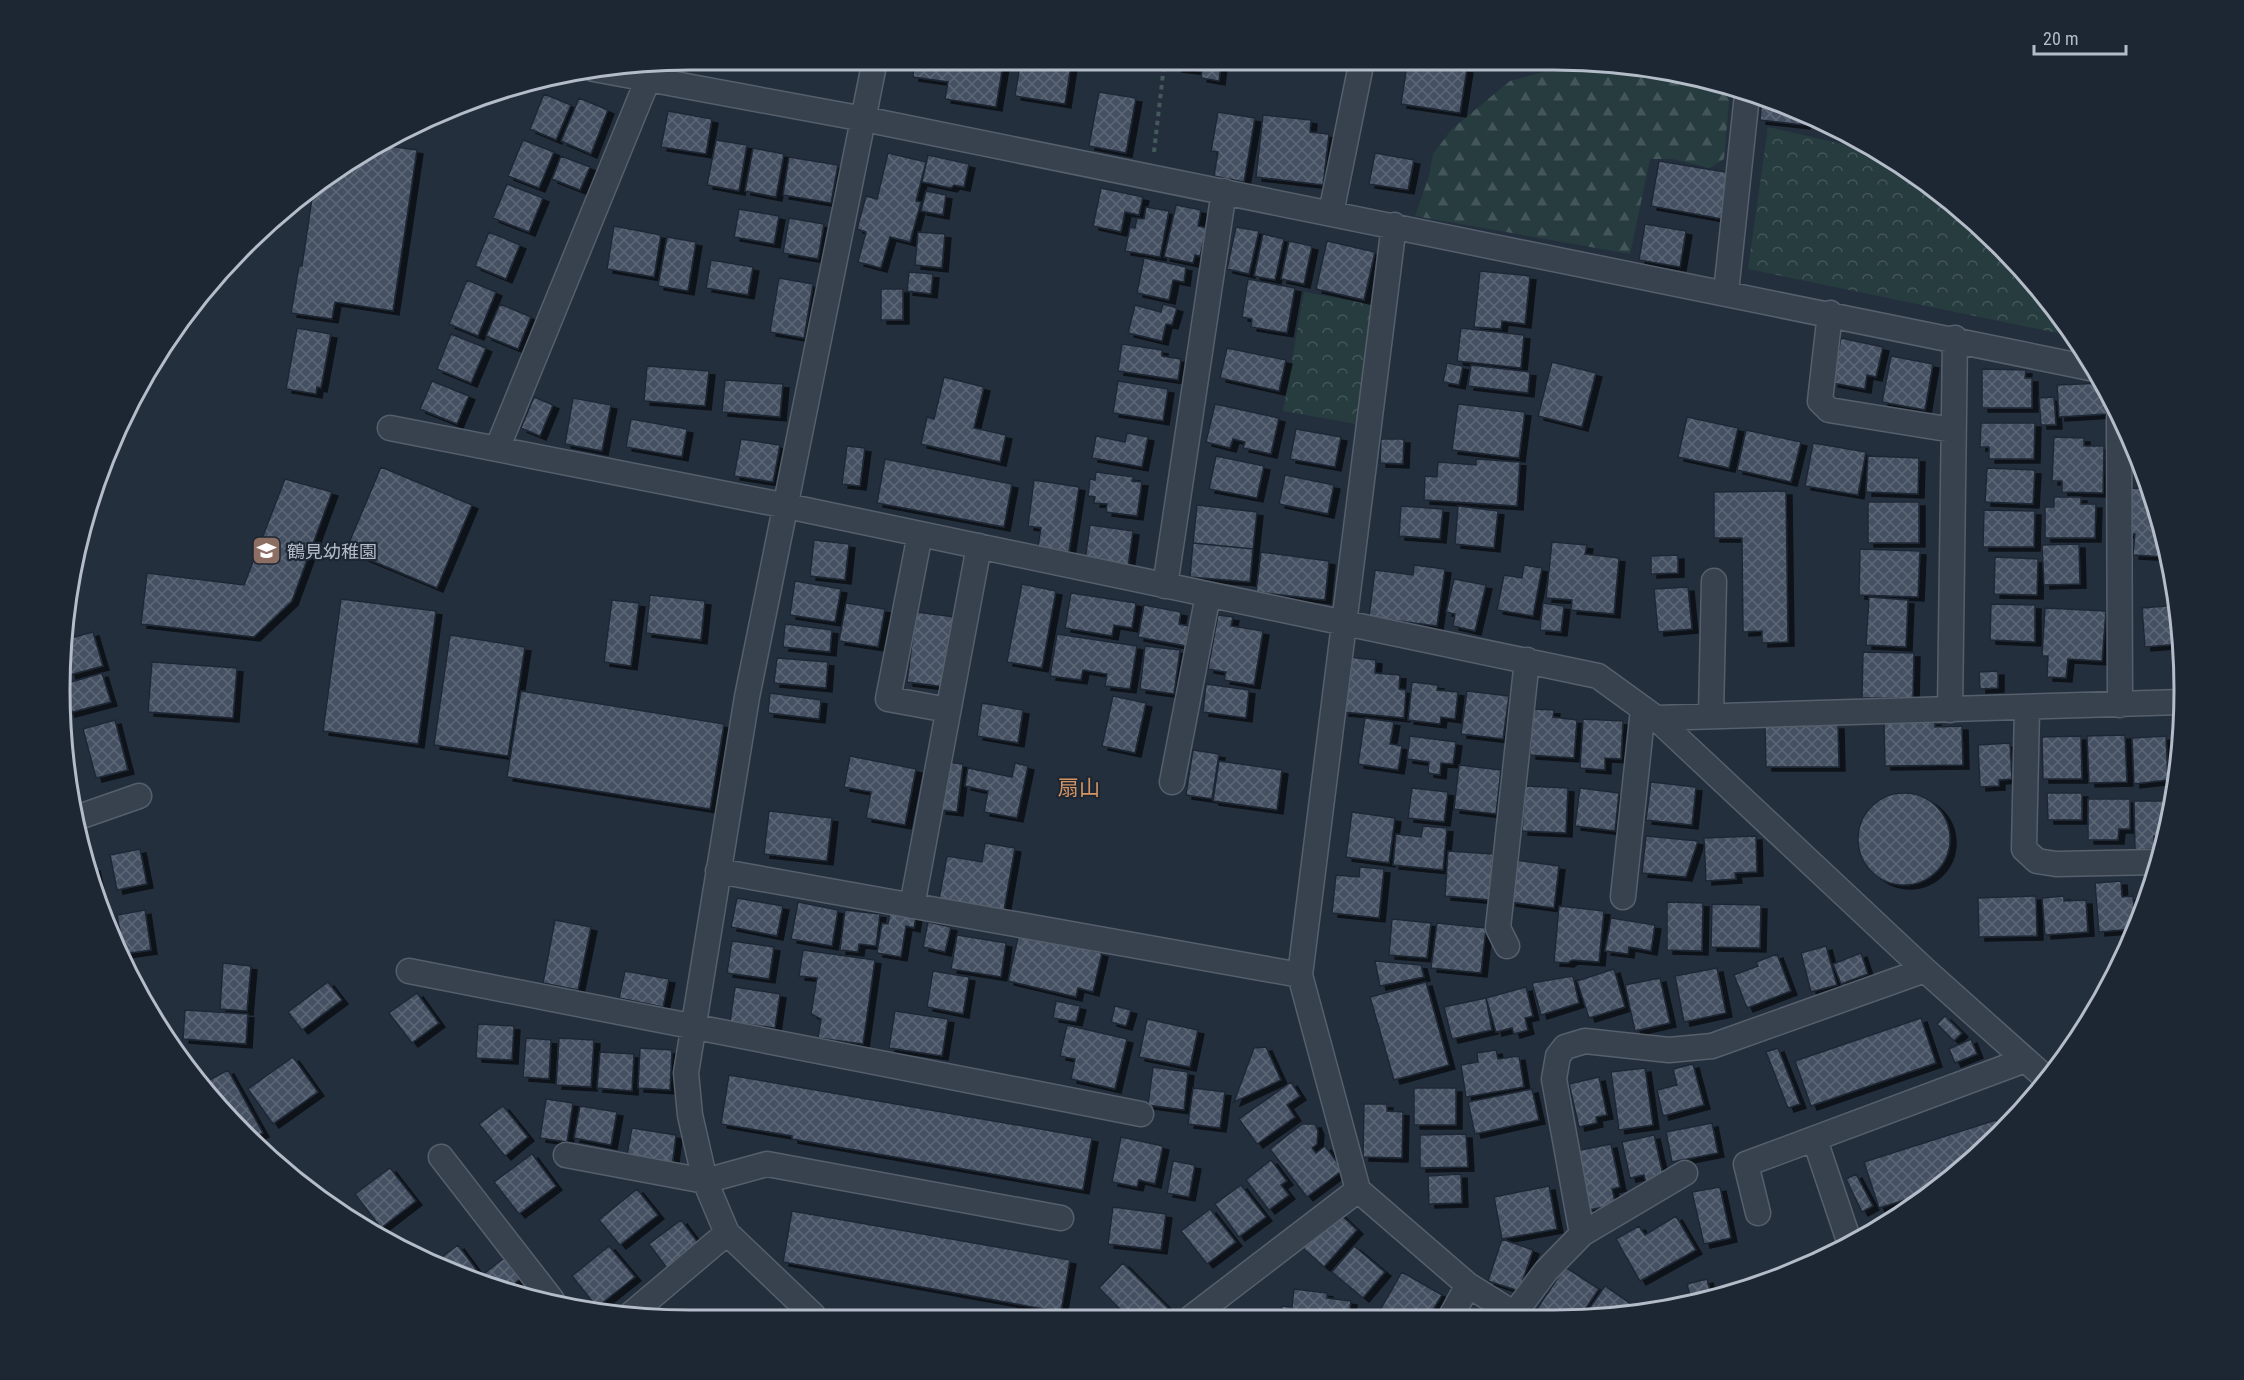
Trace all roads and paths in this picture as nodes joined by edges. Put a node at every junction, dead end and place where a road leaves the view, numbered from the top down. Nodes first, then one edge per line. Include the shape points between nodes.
1 (873, 70) edge
2 (1163, 70) edge
3 (1360, 70) edge
4 (624, 75) edge
5 (648, 79) junction
6 (1746, 101) edge
7 (864, 119) junction
8 (1151, 177) junction
9 (1224, 191) junction
10 (1331, 213) junction
11 (1394, 225) junction
12 (1726, 292) junction
13 (1830, 313) junction
14 (1955, 338) junction
15 (2082, 366) edge
16 (390, 428) dead end
17 (1953, 430) junction
18 (2119, 437) edge
19 (497, 449) junction
20 (787, 506) junction
21 (920, 534) junction
22 (979, 546) junction
23 (1714, 581) dead end
24 (1165, 586) junction
25 (1208, 595) junction
26 (1342, 623) junction
27 (1527, 660) junction
28 (2173, 702) edge
29 (2120, 705) junction
30 (2027, 709) junction
31 (948, 710) junction
32 (1950, 710) junction
33 (1649, 714) junction
34 (1712, 714) junction
35 (1172, 782) dead end
36 (139, 796) dead end
37 (83, 816) edge
38 (2149, 862) edge
39 (718, 871) junction
40 (1623, 897) dead end
41 (912, 906) junction
42 (1507, 946) dead end
43 (1925, 970) junction
44 (409, 971) dead end
45 (1300, 975) junction
46 (695, 1028) junction
47 (2025, 1060) junction
48 (2040, 1073) edge
49 (1141, 1114) dead end
50 (1815, 1140) junction
51 (566, 1155) dead end
52 (441, 1157) dead end
53 (1685, 1173) dead end
54 (705, 1181) junction
55 (1358, 1190) junction
56 (1758, 1213) dead end
57 (1061, 1218) dead end
58 (727, 1233) junction
59 (1582, 1234) junction
60 (1847, 1236) edge
61 (1468, 1285) junction
62 (546, 1292) edge
63 (639, 1307) edge
64 (807, 1310) edge
65 (1201, 1310) edge
66 (1454, 1310) edge
67 (1508, 1310) edge
68 (1521, 1310) edge

1 - 7 street
2 - 8 path
3 - 10 street
4 - 5 street
5 - 7 street
5 - 19 street
6 - 12 street
7 - 8 street
7 - 20 street
8 - 9 street
9 - 10 street
9 - 24 street
10 - 11 street
11 - 12 street
11 - 26 street
12 - 13 street
13 - 14 street
13 - 17 street via 1820,387 1820,401 1829,410
14 - 15 street
14 - 17 street
16 - 19 street
17 - 32 street
18 - 29 street
19 - 20 street
20 - 21 street
20 - 39 street via 747,697
21 - 22 street
21 - 31 street via 888,699
22 - 24 street
22 - 31 street
23 - 34 street
24 - 25 street
25 - 26 street
25 - 35 street
26 - 27 street
26 - 45 street
27 - 33 street via 1598,676
27 - 42 street via 1498,928
28 - 29 street
29 - 30 street
30 - 32 street
30 - 38 street via 2024,849 2037,861 2056,864
31 - 41 street
32 - 34 street
33 - 34 street
33 - 40 street
33 - 43 street
36 - 37 street
39 - 41 street
39 - 46 street
41 - 45 street
43 - 47 street
43 - 59 street via 1712,1046 1669,1050 1585,1041 1566,1047 1558,1056 1554,1078
44 - 46 street
45 - 55 street
46 - 49 street
46 - 54 street via 686,1073 690,1115
47 - 48 street
47 - 50 street
50 - 56 street via 1746,1164
50 - 60 street
51 - 54 street
52 - 62 street
53 - 59 street
54 - 57 street via 767,1164
54 - 58 street
55 - 61 street
55 - 65 street
58 - 63 street
58 - 64 street
59 - 68 street via 1546,1271
61 - 66 street
61 - 67 street

